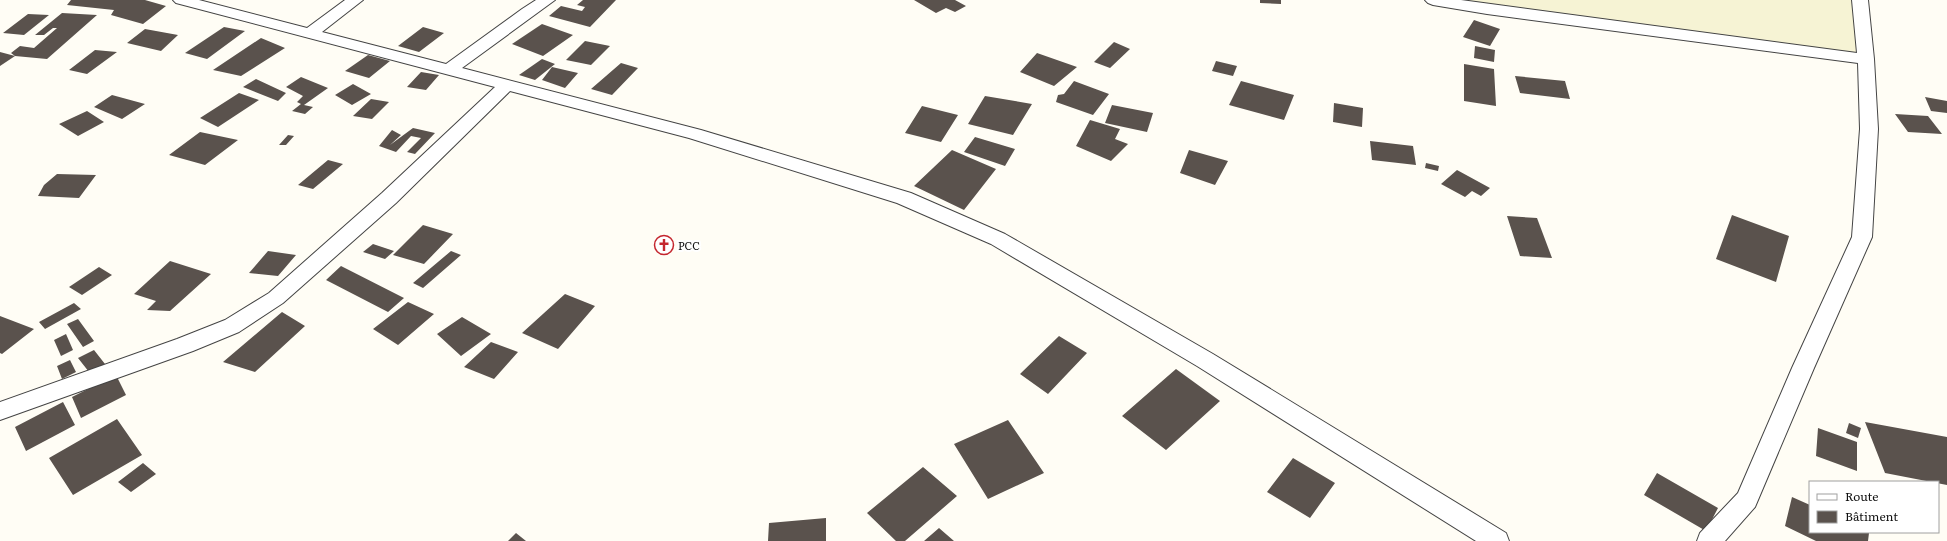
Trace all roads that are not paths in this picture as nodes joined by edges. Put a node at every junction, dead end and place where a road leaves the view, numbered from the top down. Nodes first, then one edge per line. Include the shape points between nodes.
1 (182, 0) edge
2 (355, 0) edge
3 (547, 0) edge
4 (1433, 0) edge
5 (1860, 0) edge
6 (309, 34) junction
7 (1866, 59) junction
8 (450, 69) junction
9 (507, 85) junction
10 (0, 411) edge
11 (1497, 541) edge
12 (1709, 541) edge

1 - 6 street
2 - 6 street
3 - 8 street
4 - 7 street
5 - 7 street
6 - 8 street
7 - 12 street via 1869,129 1862,237 1747,500
8 - 9 street
9 - 10 street via 389,198 276,298 232,326 185,346
9 - 11 street via 695,134 904,198 998,239 1198,356

